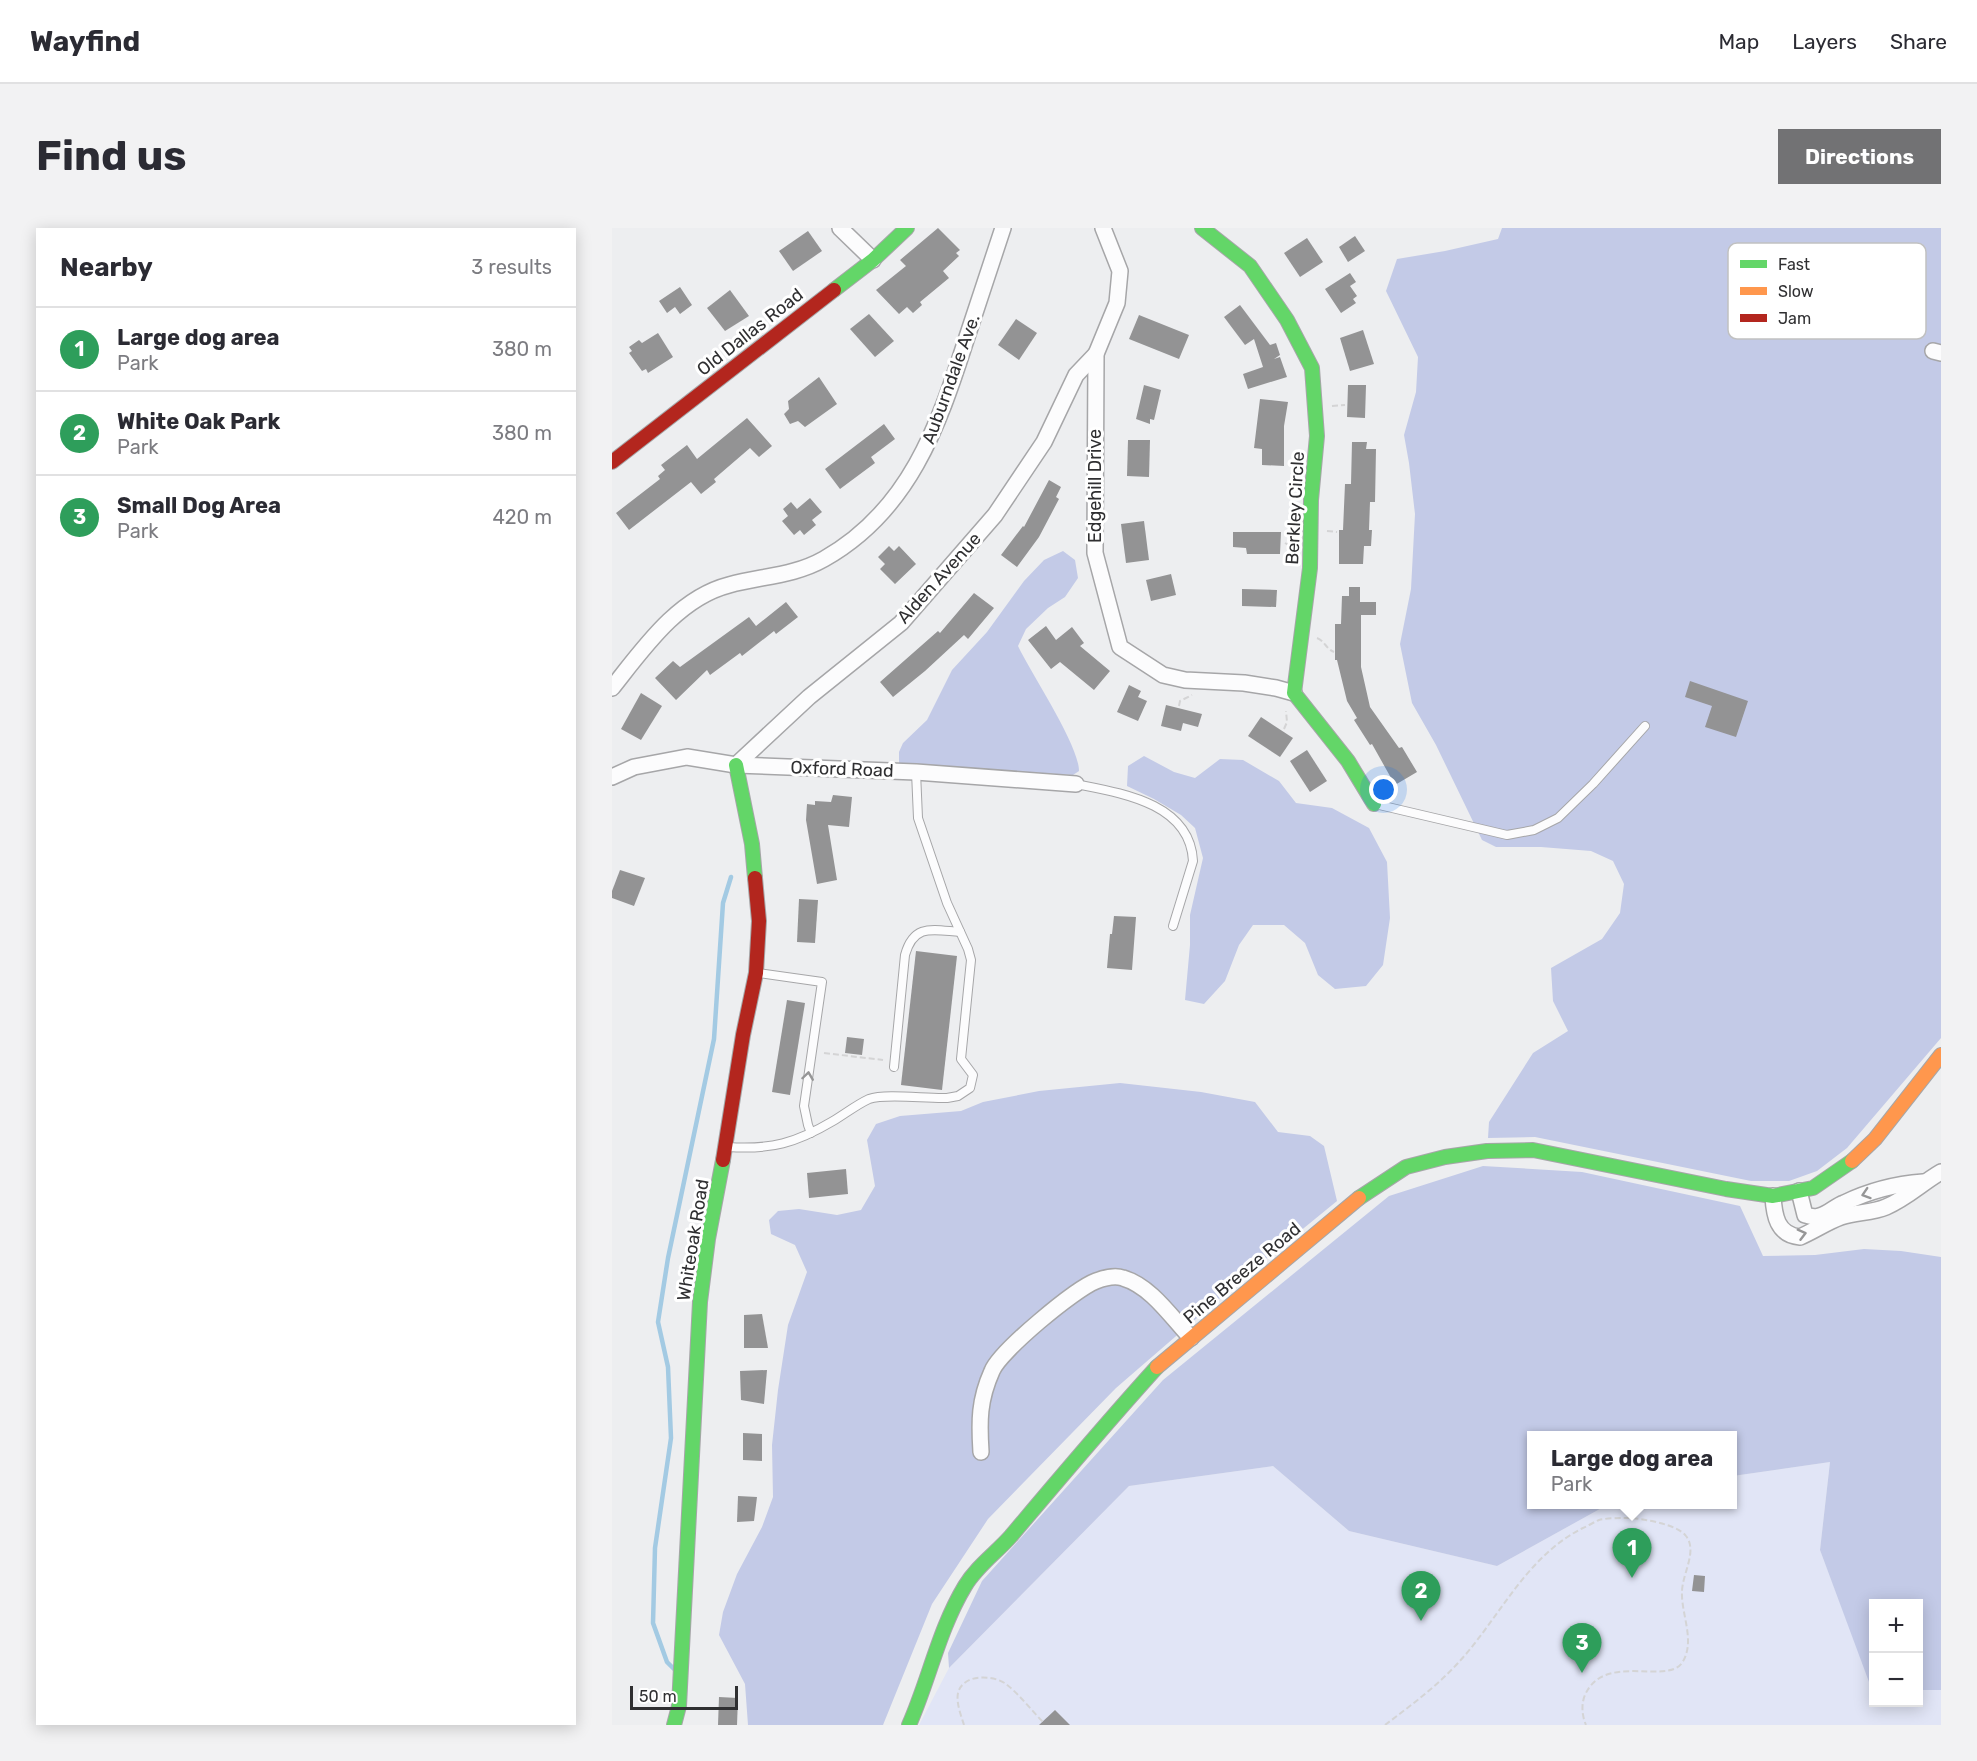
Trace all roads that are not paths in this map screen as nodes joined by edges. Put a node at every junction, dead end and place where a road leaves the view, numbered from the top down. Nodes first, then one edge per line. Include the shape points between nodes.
1 (840, 228) edge
2 (907, 228) edge
3 (1003, 228) edge
4 (1103, 228) edge
5 (1202, 228) edge
6 (873, 260) junction
7 (1096, 354) junction
8 (614, 455) edge
9 (612, 688) edge
10 (1294, 693) junction
11 (1645, 726) dead end
12 (736, 765) junction
13 (916, 772) junction
14 (612, 777) edge
15 (1076, 784) joint
16 (1374, 804) joint
17 (1173, 926) dead end
18 (960, 932) junction
19 (756, 973) junction
20 (1941, 1055) edge
21 (895, 1064) road end
22 (811, 1133) junction
23 (726, 1146) junction
24 (1941, 1172) edge
25 (1799, 1191) junction
26 (1773, 1196) junction
27 (1842, 1210) junction
28 (1191, 1338) junction
29 (981, 1452) dead end
30 (674, 1725) edge
31 (909, 1725) edge

1 - 6 street
2 - 6 street, Old Dallas Road
3 - 9 street, Auburndale Ave. via 952,383 926,448 890,504 857,537 824,559 793,573 726,585 693,601 664,627
4 - 7 street via 1120,271 1117,303
5 - 10 street, Berkley Circle via 1250,266 1287,320 1312,368 1317,436 1310,568
6 - 8 street, Old Dallas Road
7 - 10 street, Edgehill Drive via 1095,553 1120,647 1163,675
7 - 12 street, Alden Avenue via 1076,375 1044,442 995,515 901,623 809,697
10 - 16 street via 1348,761
11 - 16 lane via 1558,819 1533,830 1507,835
12 - 13 street, Oxford Road
12 - 14 street, Oxford Road via 687,757 634,767
12 - 19 street, Whiteoak Road via 752,843 759,921
13 - 15 street, Oxford Road
13 - 18 lane via 918,818
15 - 17 lane via 1149,803 1181,827 1193,861
18 - 21 lane via 925,930 908,944
18 - 22 lane via 971,960 961,1059 973,1075 970,1088 948,1098 871,1099
22 -> 19 lane via 804,1106 822,982
19 - 23 street, Whiteoak Road
20 - 25 street, Pine Breeze Road via 1875,1138 1847,1166 1813,1188
22 - 23 lane via 776,1147
23 - 30 street, Whiteoak Road via 700,1302 679,1706
24 - 27 street via 1896,1193 1867,1194
25 - 26 street, Pine Breeze Road
25 - 27 street via 1805,1215
26 -> 27 street via 1775,1217 1793,1237 1800,1237
26 - 28 street, Pine Breeze Road via 1533,1150 1445,1157 1406,1167 1363,1195
28 - 29 street via 1145,1289 1121,1277 1094,1281 1005,1352 992,1369 979,1412
28 - 31 street, Pine Breeze Road via 1162,1362 965,1586 945,1627

